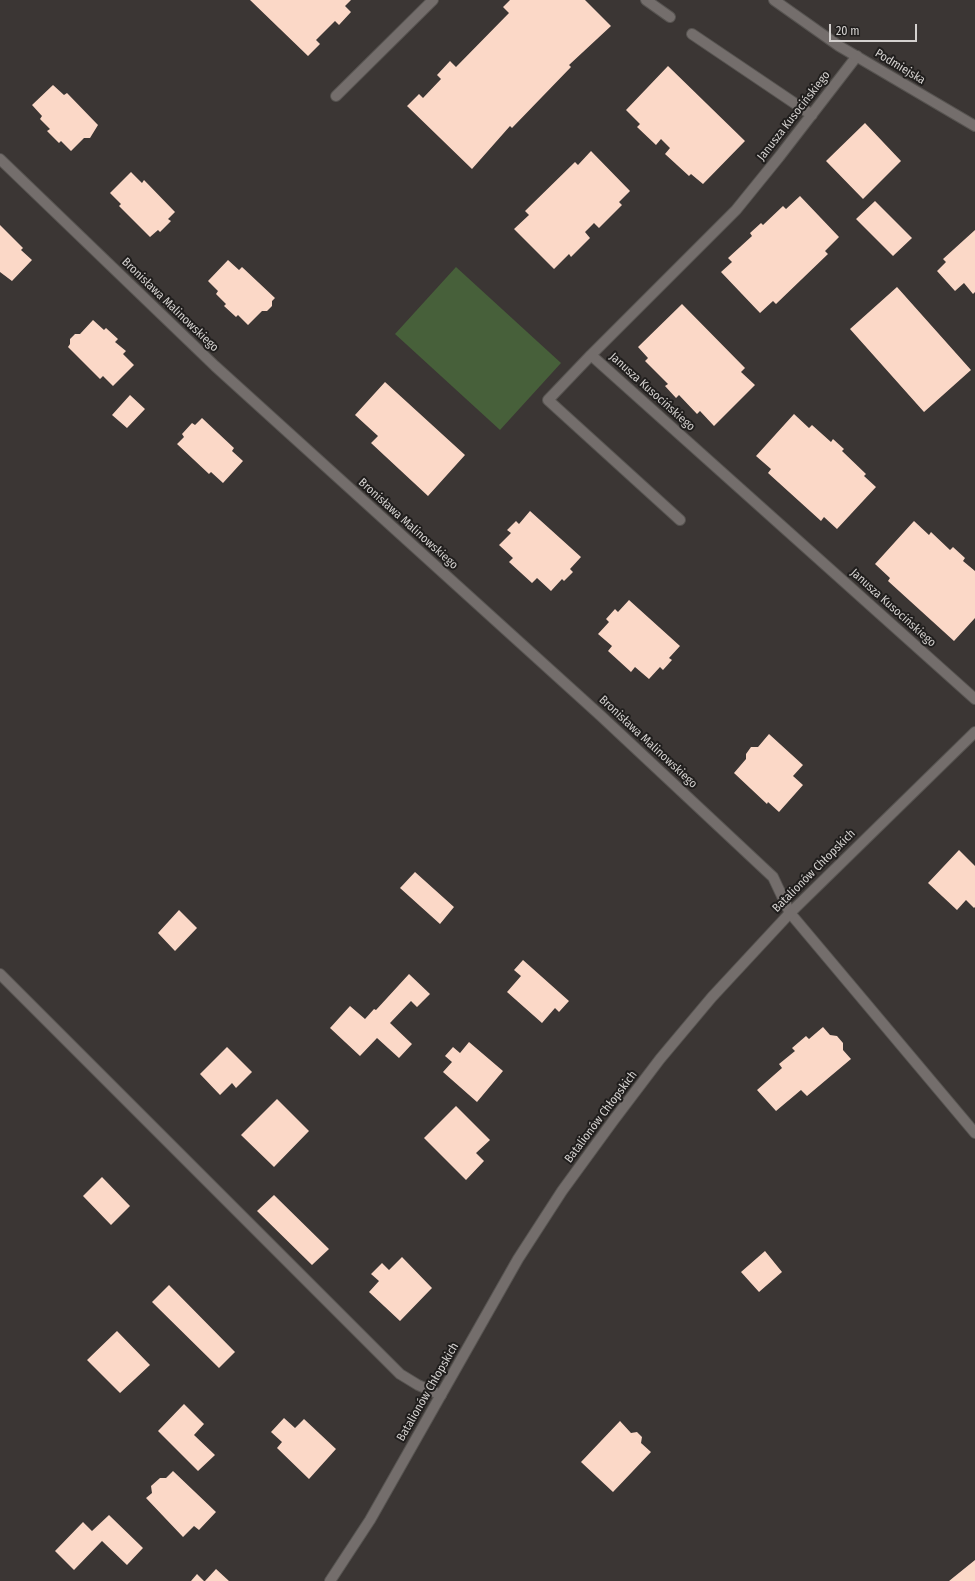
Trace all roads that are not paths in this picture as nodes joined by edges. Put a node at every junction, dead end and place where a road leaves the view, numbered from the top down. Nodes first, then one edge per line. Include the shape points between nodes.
1 (433, 0) edge
2 (646, 0) edge
3 (774, 0) edge
4 (670, 17) dead end
5 (692, 34) dead end
6 (857, 56) junction
7 (336, 96) dead end
8 (812, 115) junction
9 (975, 126) edge
10 (0, 159) edge
11 (592, 355) junction
12 (680, 520) dead end
13 (975, 699) edge
14 (975, 732) edge
15 (790, 913) junction
16 (0, 974) edge
17 (975, 1132) edge
18 (442, 1395) junction
19 (330, 1581) edge

1 - 7 street
2 - 4 street
3 - 6 street, Podmiejska
5 - 8 street
6 - 8 street, Janusza Kusocińskiego
6 - 9 street, Podmiejska
8 - 11 street, Janusza Kusocińskiego via 736,210
10 - 15 street, Bronisława Malinowskiego via 215,366 773,877
11 - 12 street via 548,400
11 - 13 street, Janusza Kusocińskiego
14 - 15 street, Batalionów Chłopskich
15 - 17 street, Bronisława Malinowskiego
15 - 18 street, Batalionów Chłopskich via 674,1042 581,1166 518,1259
16 - 18 street via 400,1374
18 - 19 street, Batalionów Chłopskich via 370,1520

